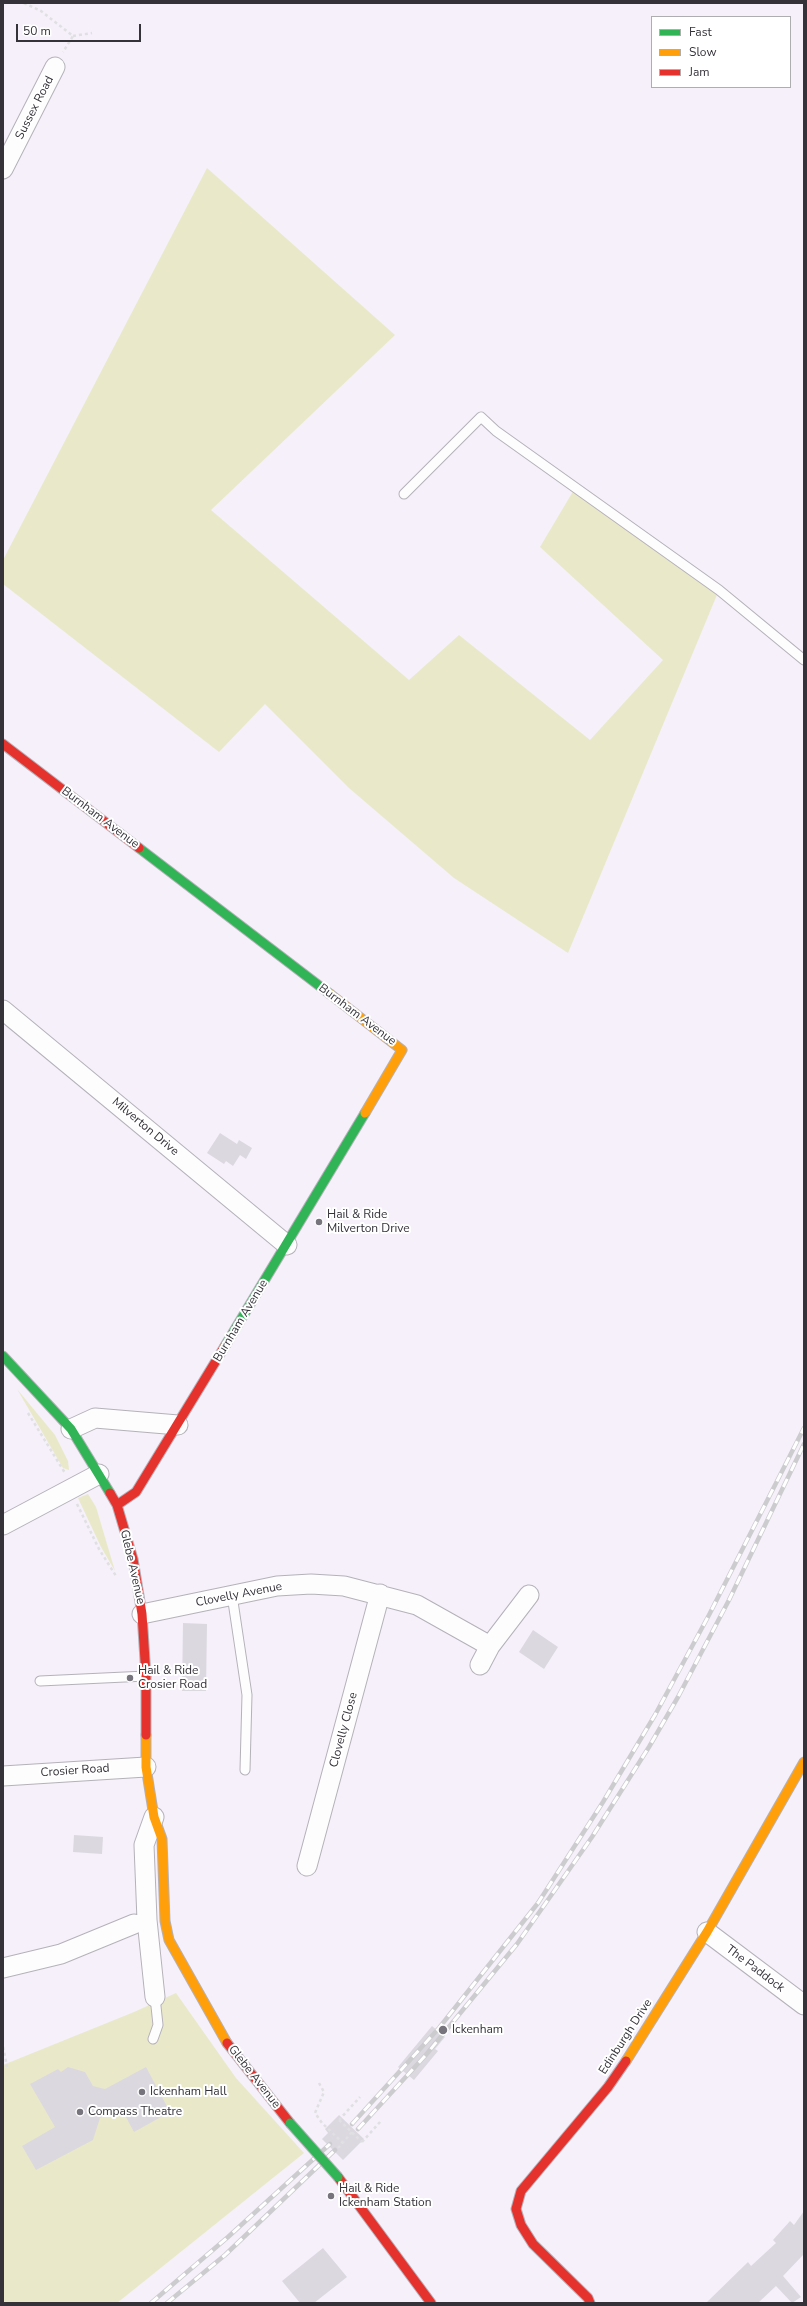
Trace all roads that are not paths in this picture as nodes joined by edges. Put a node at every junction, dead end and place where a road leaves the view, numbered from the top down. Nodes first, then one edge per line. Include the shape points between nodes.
1 (55, 68) road end
2 (3, 169) edge
3 (404, 494) dead end
4 (804, 660) edge
5 (3, 744) edge
6 (3, 1010) edge
7 (287, 1245) junction
8 (3, 1356) edge
9 (178, 1425) junction
10 (71, 1429) junction
11 (98, 1474) junction
12 (117, 1505) junction
13 (3, 1525) edge
14 (380, 1594) junction
15 (232, 1595) junction
16 (529, 1595) dead end
17 (142, 1614) junction
18 (490, 1646) junction
19 (480, 1665) dead end
20 (146, 1676) junction
21 (40, 1681) dead end
22 (804, 1762) edge
23 (146, 1767) junction
24 (246, 1770) dead end
25 (3, 1776) edge
26 (154, 1817) junction
27 (307, 1866) dead end
28 (134, 1924) dead end
29 (707, 1932) junction
30 (3, 1968) edge
31 (155, 1997) joint
32 (804, 2005) edge
33 (153, 2039) dead end
34 (430, 2303) edge
35 (590, 2303) edge

1 - 2 street, Sussex Road
3 - 4 lane via 481,417 496,431 719,590
5 - 7 street, Burnham Avenue via 402,1050
6 - 7 street, Milverton Drive
7 - 9 street, Burnham Avenue
8 - 10 street, Glebe Avenue
9 - 10 street via 95,1418
9 - 12 street, Burnham Avenue via 136,1492
10 - 11 street, Glebe Avenue
11 - 12 street, Glebe Avenue
11 - 13 street
12 - 17 street, Glebe Avenue via 133,1559
14 - 15 street, Clovelly Avenue via 344,1586 311,1584 277,1586
14 - 18 street, Clovelly Avenue via 417,1605
14 - 27 street, Clovelly Close
15 - 17 street, Clovelly Avenue
15 - 24 lane via 247,1695
16 - 18 street
17 - 20 street, Glebe Avenue
18 - 19 street
20 - 21 lane
20 - 23 street, Glebe Avenue
22 - 29 street, Edinburgh Drive
23 - 25 street, Crosier Road
23 - 26 street, Glebe Avenue
26 - 31 street, Glebe Avenue via 144,1845 147,1920
26 - 34 street, Glebe Avenue, bridge via 162,1840 165,1922 169,1940 221,2036 290,2123 338,2177
28 - 30 street via 61,1954
29 - 32 street, The Paddock
29 - 35 street, Edinburgh Drive via 608,2087 521,2191 516,2209 521,2225 533,2244 588,2298
31 - 33 lane via 158,2025

